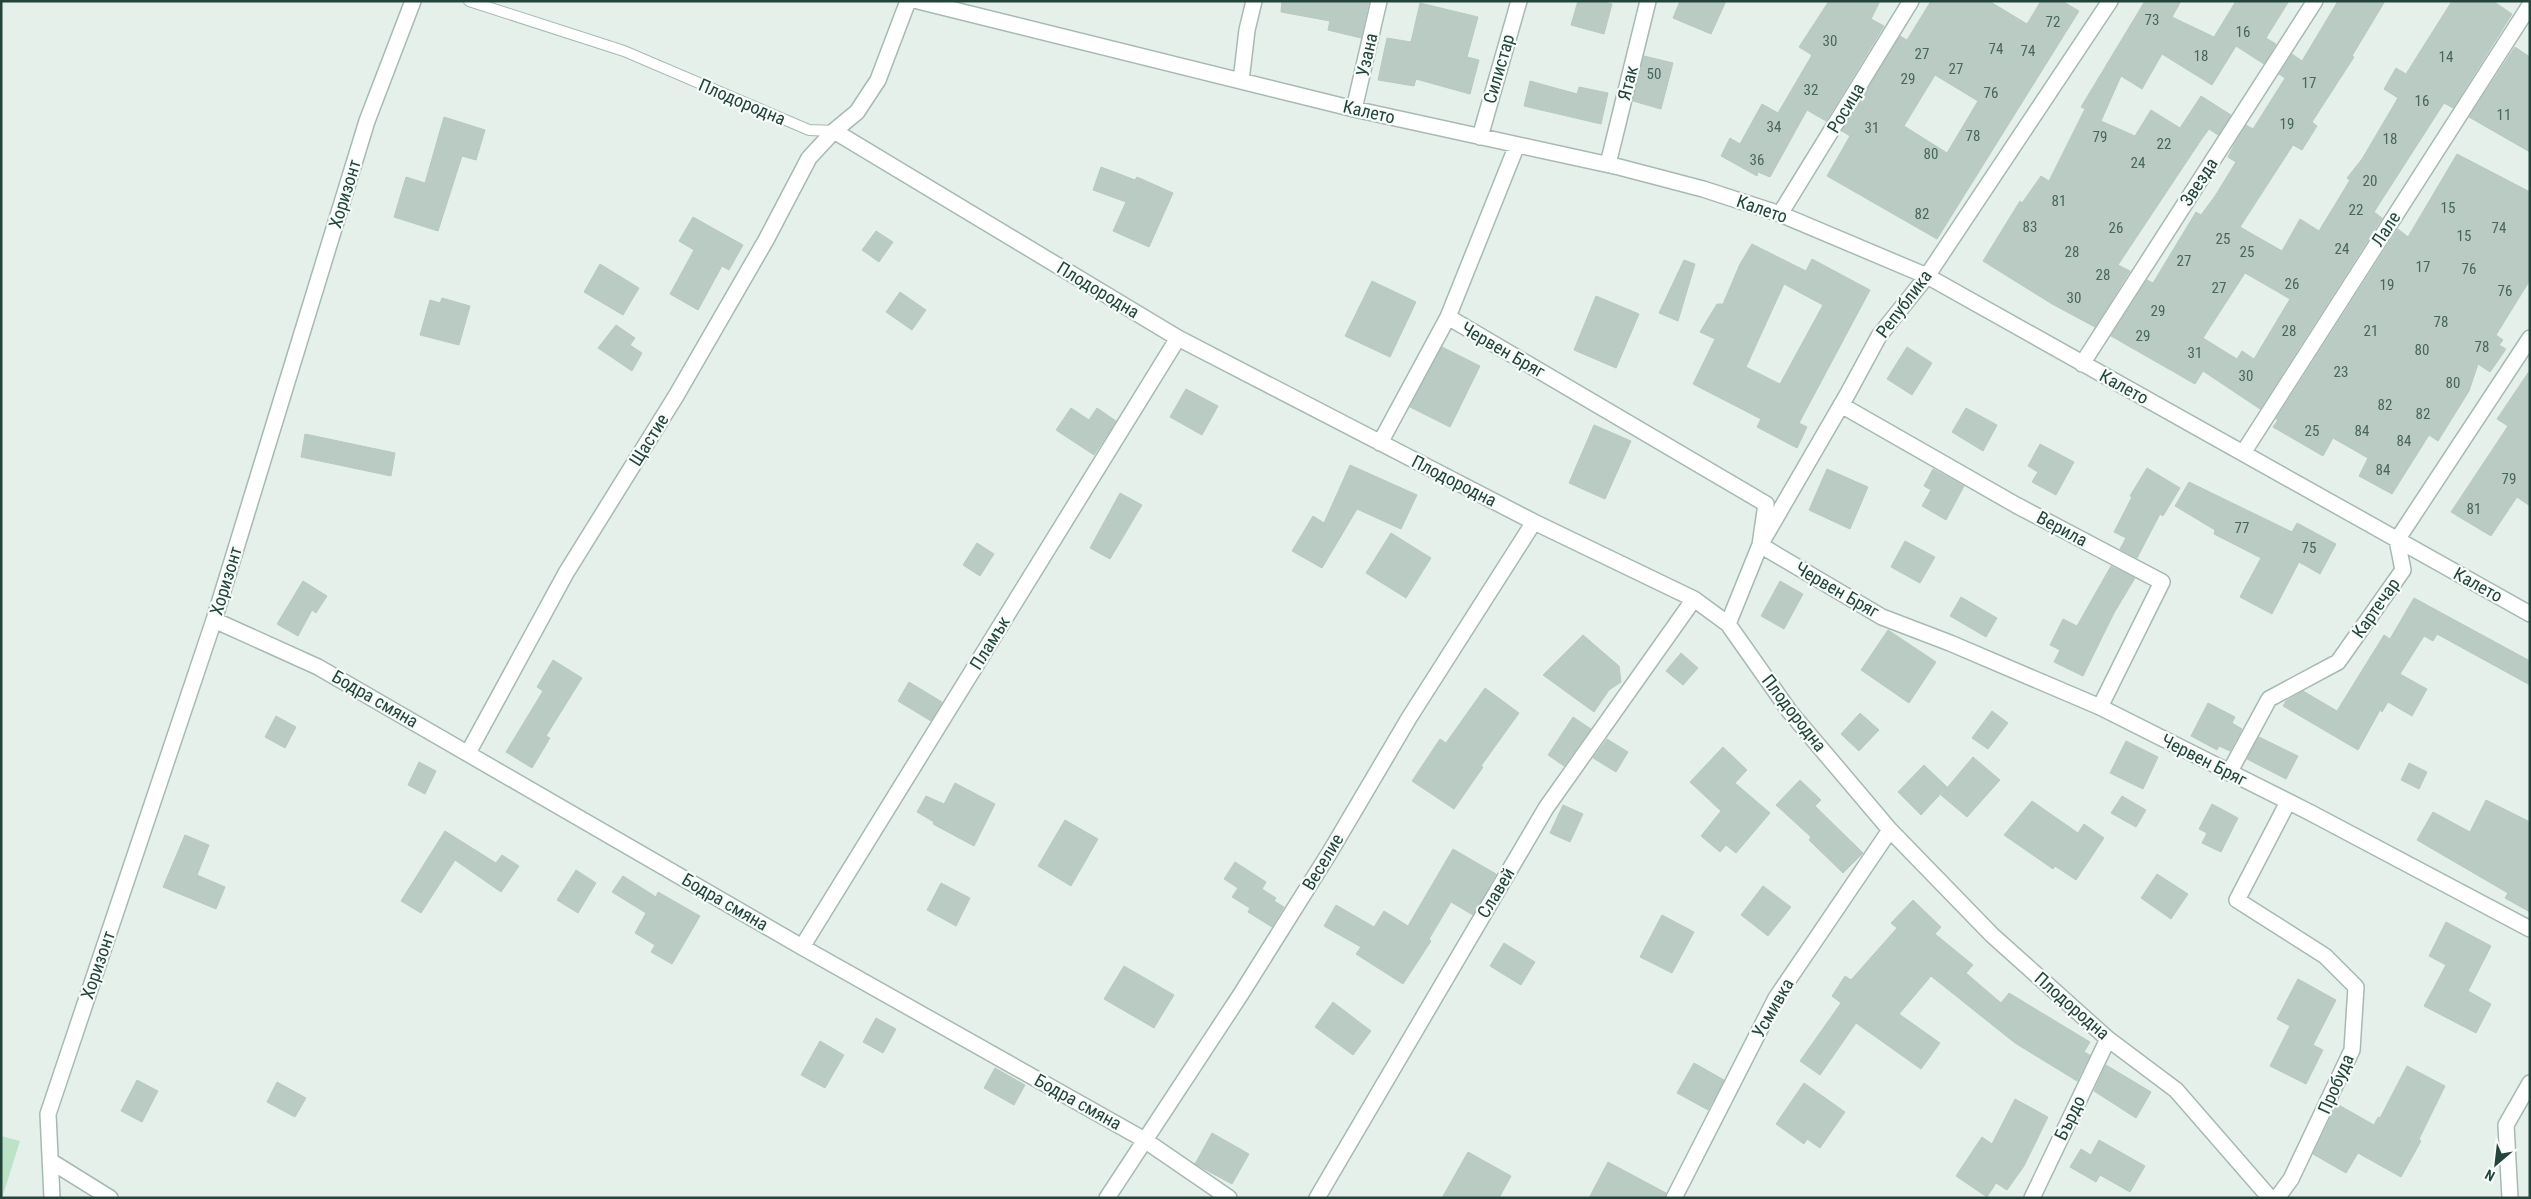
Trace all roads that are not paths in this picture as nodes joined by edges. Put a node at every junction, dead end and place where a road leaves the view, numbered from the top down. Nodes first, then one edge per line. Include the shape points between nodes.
1 (413, 1) edge
2 (469, 1) edge
3 (908, 1) edge
4 (918, 1) edge
5 (1254, 1) edge
6 (1379, 1) edge
7 (1519, 1) edge
8 (1648, 1) edge
9 (1911, 1) edge
10 (2110, 1) edge
11 (2315, 1) edge
12 (2530, 5) edge
13 (1241, 81) junction
14 (1354, 109) junction
15 (834, 131) junction
16 (1480, 137) junction
17 (1517, 145) junction
18 (1608, 164) junction
19 (1780, 214) junction
20 (1927, 276) junction
21 (1448, 317) junction
22 (1178, 338) junction
23 (2530, 338) edge
24 (2082, 364) junction
25 (1841, 405) junction
26 (1380, 443) junction
27 (2243, 453) junction
28 (1534, 522) junction
29 (2397, 540) junction
30 (1760, 545) junction
31 (1694, 599) junction
32 (2530, 614) edge
33 (214, 620) junction
34 (1728, 624) junction
35 (2100, 707) junction
36 (468, 753) junction
37 (2229, 774) junction
38 (2288, 802) junction
39 (1890, 830) junction
40 (2530, 928) edge
41 (802, 947) junction
42 (2108, 1039) junction
43 (2530, 1083) edge
44 (1144, 1139) junction
45 (52, 1162) junction
46 (52, 1198) edge
47 (110, 1198) edge
48 (1107, 1198) edge
49 (1229, 1198) edge
50 (1317, 1198) edge
51 (1674, 1198) edge
52 (2032, 1198) edge
53 (2270, 1198) edge
54 (2276, 1198) edge
55 (2510, 1198) edge

1 - 33 street, Хоризонт via 368,121
2 - 15 lane, Плодородна via 624,51 809,130
3 - 15 street, Щастие via 878,80 857,112
4 - 13 street, Калето
5 - 13 street
6 - 14 street, Узана
7 - 16 street, Силистар
8 - 18 street, Ятак
9 - 19 street, Росица
10 - 20 street, Република
11 - 24 street, Звезда
12 - 27 street, Лале
13 - 14 street, Калето
14 - 16 street, Калето
15 - 22 street, Плодородна
15 - 36 street, Щастие via 809,158 676,396 566,572
16 - 17 street, Калето
17 - 18 street, Калето
17 - 21 street
18 - 19 street, Калето via 1703,189
19 - 20 street, Калето
20 - 24 street, Калето
20 - 25 street, Република via 1879,336
21 - 26 street
21 - 30 street, Червен Бряг via 1766,504
22 - 26 street, Плодородна
22 - 41 street, Пламък
23 - 29 street
24 - 27 street, Калето
25 - 30 street, Република
25 - 35 street, Верила via 2016,505 2162,582
26 - 28 street, Плодородна
27 - 29 street, Калето
28 - 31 street, Плодородна
28 - 44 street, Веселие via 1409,718 1241,994
29 - 32 street, Калето
29 - 37 street, Картечар via 2403,570 2344,654 2338,662 2269,699
30 - 34 street, Република
30 - 35 street, Червен Бряг via 1882,617
31 - 34 street, Плодородна
31 - 50 street, Славей via 1546,808
33 - 36 street, Бодра смяна via 318,667
33 - 45 street, Хоризонт via 48,1114
34 - 39 street, Плодородна via 1790,712
35 - 37 street, Червен Бряг
36 - 41 street, Бодра смяна
37 - 38 street, Червен Бряг
38 - 40 street, Червен Бряг
38 - 54 street, Пробуда via 2237,900 2325,956 2356,987 2352,1050 2292,1179
39 - 42 street, Плодородна via 1992,935
39 - 51 street, Усмивка via 1776,998
41 - 44 street, Бодра смяна
42 - 52 street, Бърдо
42 - 53 street, Плодородна via 2176,1090
43 - 55 street via 2506,1125
44 - 48 street, Веселие
44 - 49 street, Бодра смяна
45 - 46 street, Хоризонт
45 - 47 street

